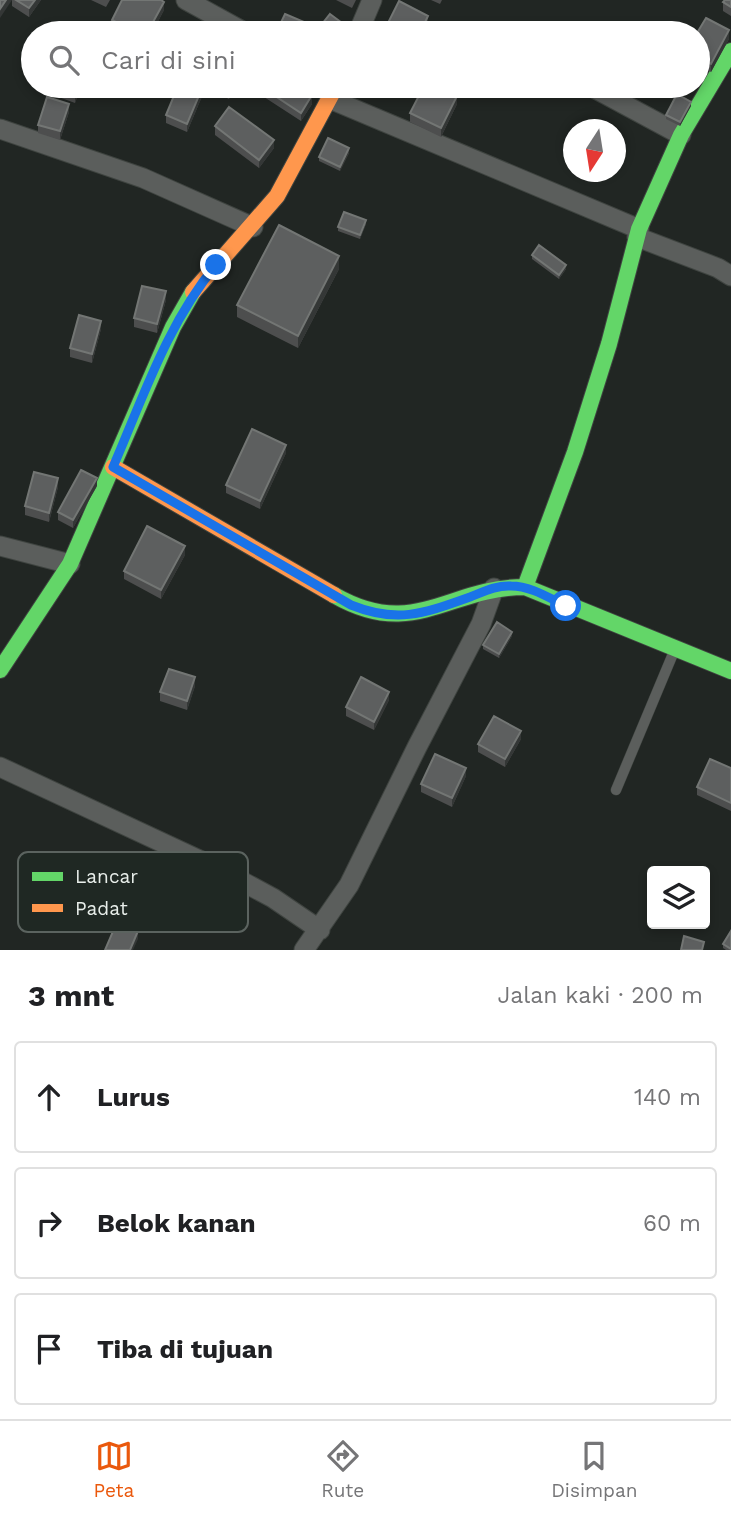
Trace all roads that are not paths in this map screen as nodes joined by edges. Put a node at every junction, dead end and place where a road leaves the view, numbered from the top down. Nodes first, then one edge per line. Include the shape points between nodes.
1 (186, 0) edge
2 (372, 0) edge
3 (224, 21) edge
4 (363, 21) edge
5 (731, 51) edge
6 (710, 86) edge
7 (330, 98) edge
8 (344, 98) edge
9 (612, 98) edge
10 (703, 98) edge
11 (0, 129) edge
12 (681, 135) junction
13 (253, 227) junction
14 (638, 233) junction
15 (731, 276) edge
16 (113, 467) junction
17 (0, 546) edge
18 (70, 564) junction
19 (525, 587) junction
20 (494, 588) junction
21 (675, 649) junction
22 (0, 670) edge
23 (731, 671) edge
24 (0, 766) edge
25 (616, 790) dead end
26 (183, 852) edge
27 (248, 885) edge
28 (320, 930) junction
29 (304, 950) edge

1 - 3 street
2 - 4 street
5 - 6 street
7 - 13 street via 277,196
8 - 14 street
9 - 12 street
10 - 12 street
11 - 13 street via 143,178
12 - 14 street
13 - 16 street via 194,292 173,327
14 - 15 street
14 - 19 street via 575,452
16 - 18 street
16 - 20 street via 371,613 414,616
17 - 18 street
18 - 22 street
19 - 20 street
19 - 21 street
20 - 28 street via 481,624 349,886
21 - 23 street
21 - 25 lane
24 - 26 street
27 - 28 street
28 - 29 street

